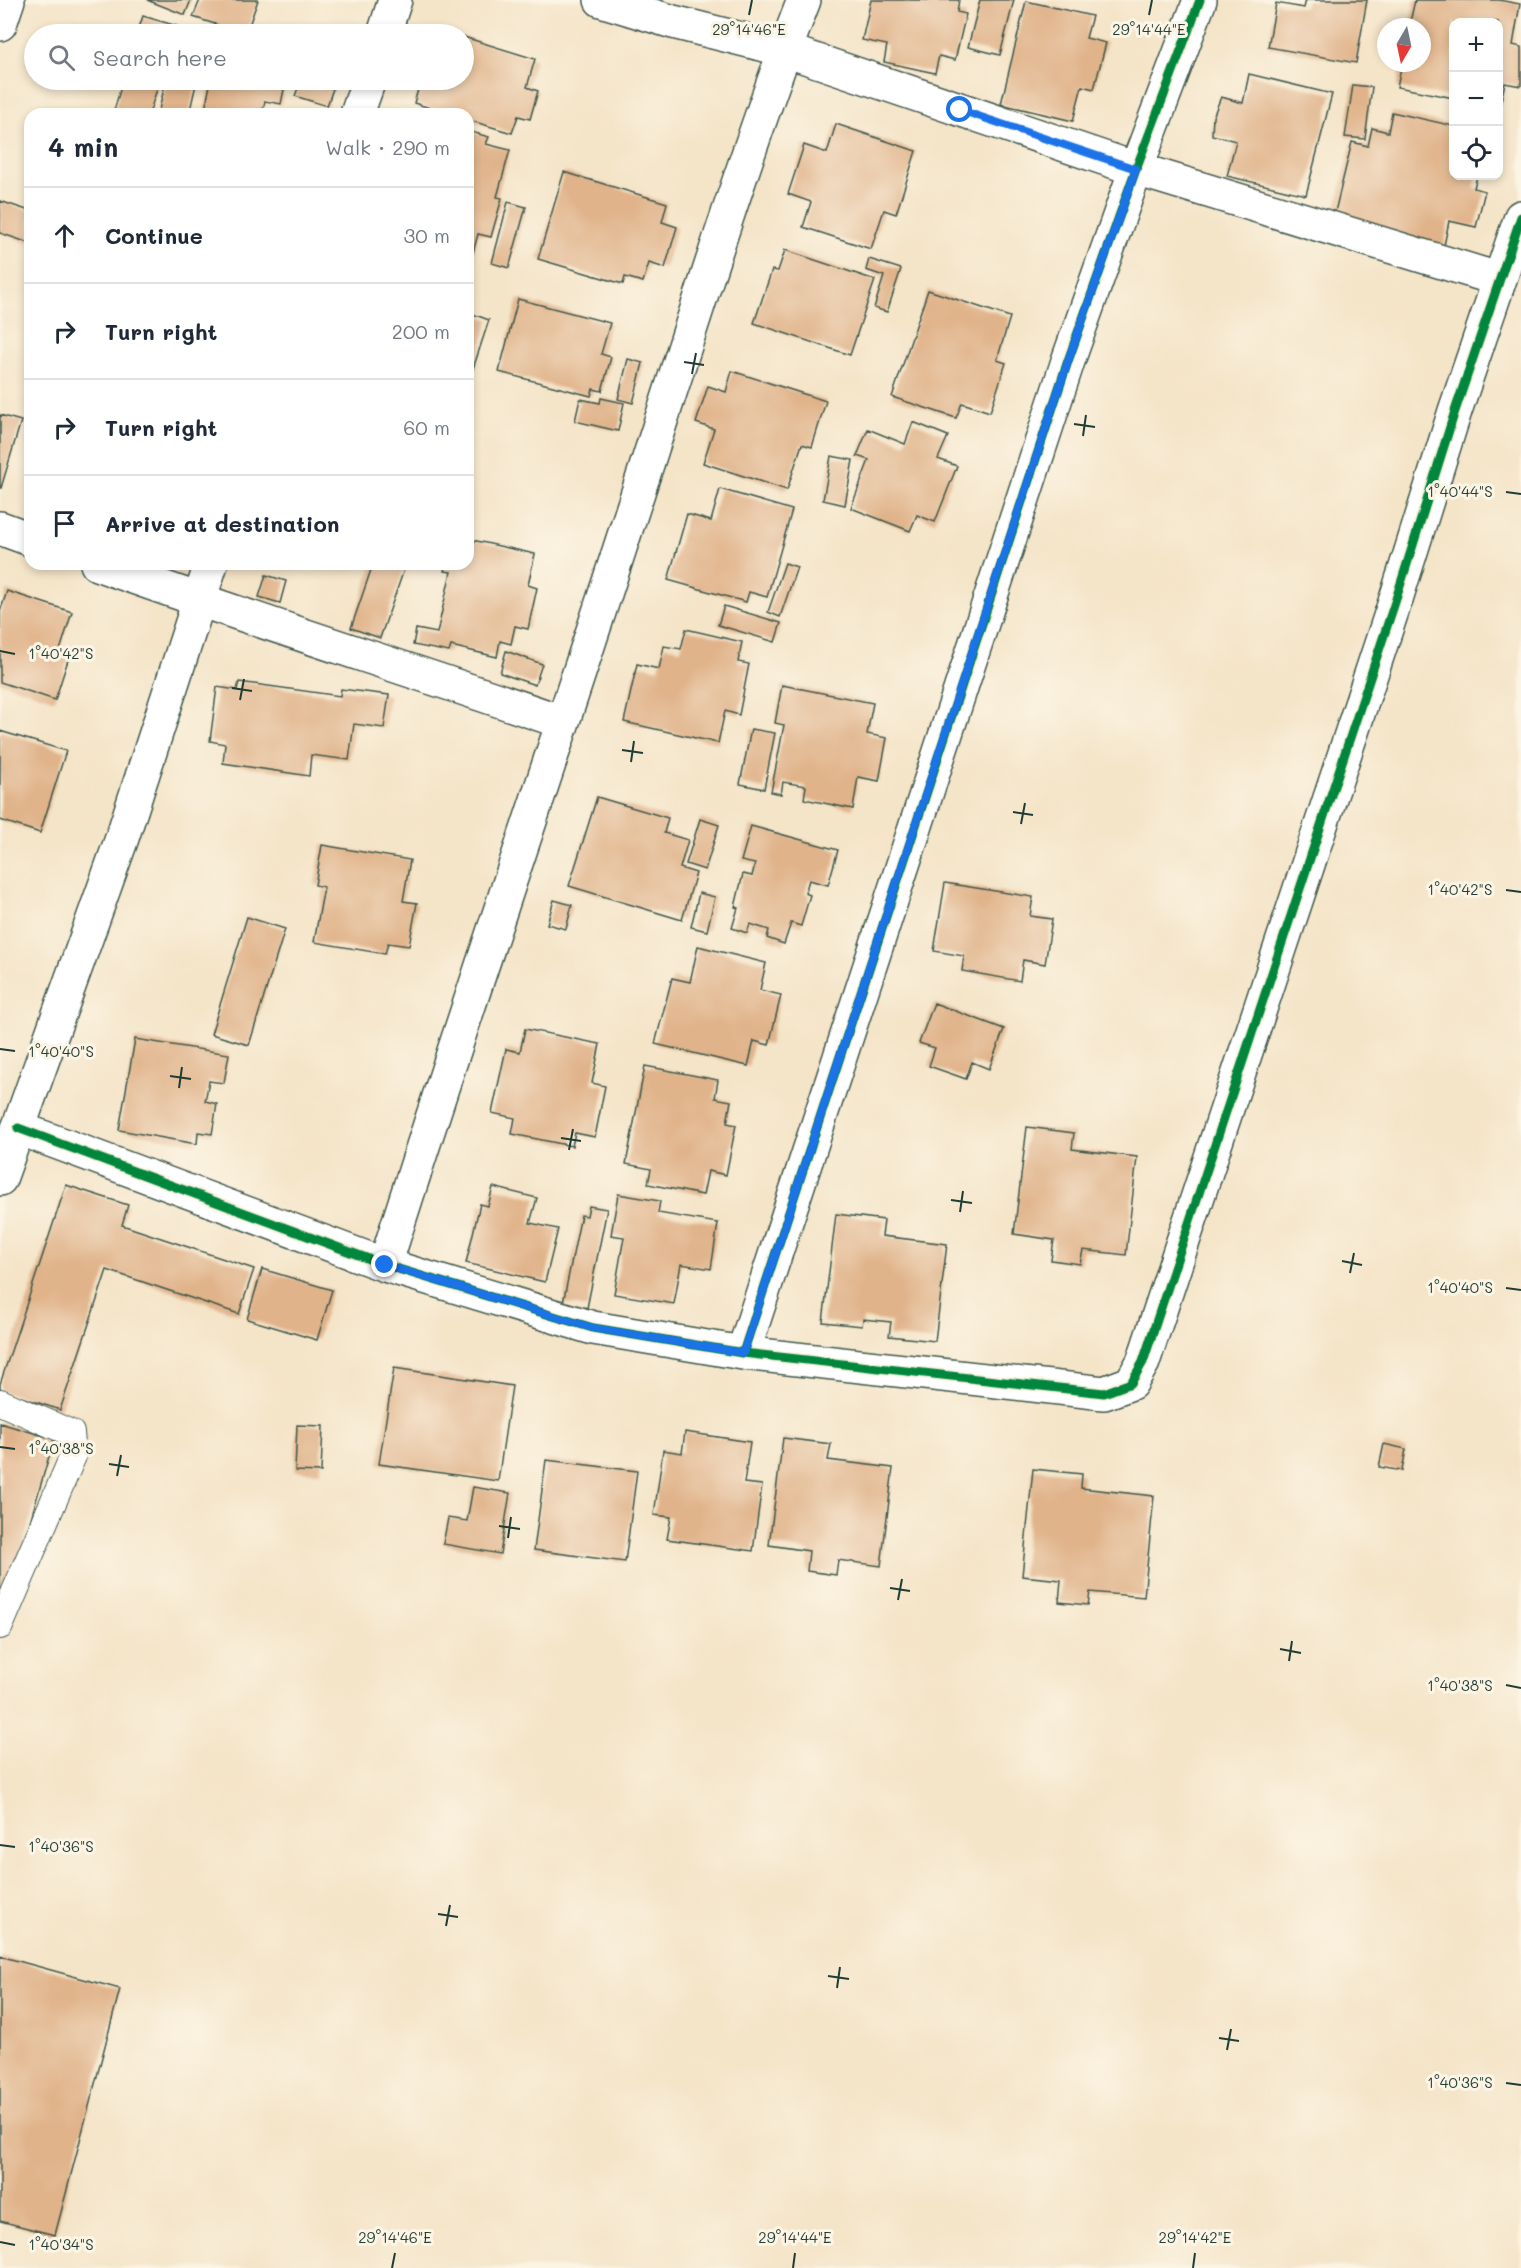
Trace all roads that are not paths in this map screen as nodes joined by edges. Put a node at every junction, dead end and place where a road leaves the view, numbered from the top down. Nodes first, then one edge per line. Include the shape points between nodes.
1 (8, 0) edge
2 (395, 0) edge
3 (601, 0) edge
4 (804, 0) edge
5 (1200, 0) edge
6 (0, 24) edge
7 (387, 24) edge
8 (785, 50) junction
9 (365, 90) edge
10 (359, 108) edge
11 (1136, 169) junction
12 (1521, 217) edge
13 (1498, 279) junction
14 (0, 528) edge
15 (24, 538) edge
16 (114, 570) edge
17 (209, 570) edge
18 (199, 601) junction
19 (561, 722) junction
20 (18, 1128) junction
21 (0, 1179) edge
22 (385, 1265) junction
23 (743, 1353) junction
24 (0, 1402) edge
25 (0, 1626) edge

1 - 6 street
2 - 7 street
3 - 8 street
4 - 8 street
5 - 11 street
8 - 11 street
8 - 19 street
9 - 10 street
11 - 13 street
11 - 23 street via 1068,361
12 - 13 street
13 - 23 street via 1147,1351 1131,1383 1104,1393
14 - 15 street
16 - 18 street
17 - 18 street
18 - 19 street
18 - 20 street via 123,838
19 - 22 street
20 - 21 street
20 - 22 street
22 - 23 street via 593,1328
24 - 25 lane via 71,1433 74,1456

